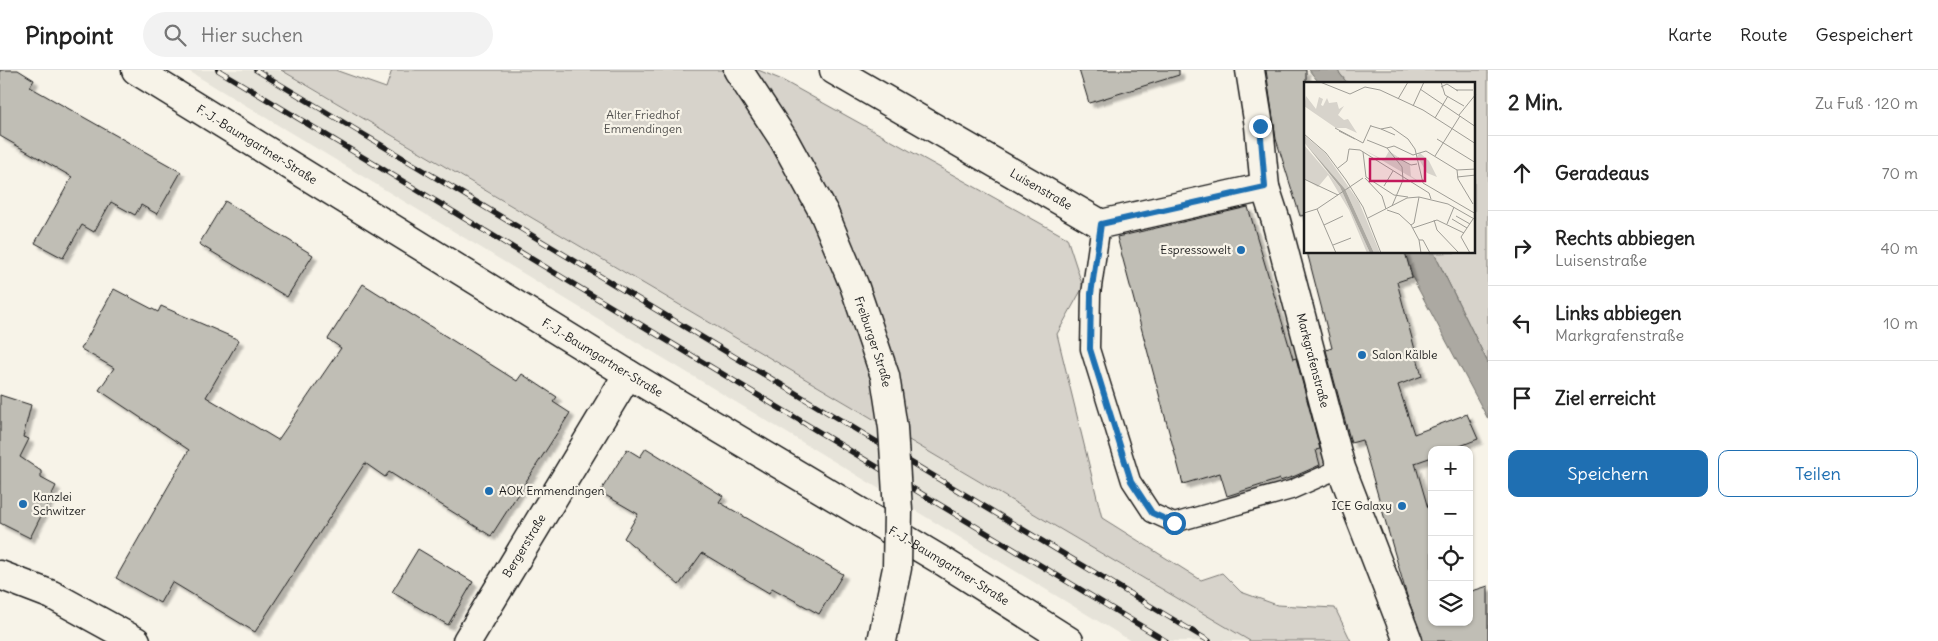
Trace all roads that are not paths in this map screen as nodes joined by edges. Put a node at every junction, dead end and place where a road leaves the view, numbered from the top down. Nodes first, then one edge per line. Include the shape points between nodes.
1 (136, 70) edge
2 (738, 70) edge
3 (834, 70) edge
4 (1250, 70) edge
5 (1265, 187) junction
6 (1101, 224) junction
7 (628, 374) junction
8 (1340, 468) junction
9 (0, 576) edge
10 (136, 641) edge
11 (467, 641) edge
12 (882, 641) edge
13 (1069, 641) edge
14 (1408, 641) edge

1 - 7 street, F.-J.-Baumgartner-Straße
2 - 12 street, Freiburger Straße, bridge via 784,140 824,213 854,285 885,376 893,428 898,511 897,568
3 - 6 street, Luisenstraße
4 - 5 street, Markgrafenstraße via 1260,126
5 - 6 street
5 - 8 street, Markgrafenstraße
6 - 8 lane via 1091,294 1090,349 1131,481 1152,513 1174,523 1291,490
7 - 11 street, Bergerstraße
7 - 13 street, F.-J.-Baumgartner-Straße via 944,562
8 - 14 street, Markgrafenstraße
9 - 10 street via 52,595

